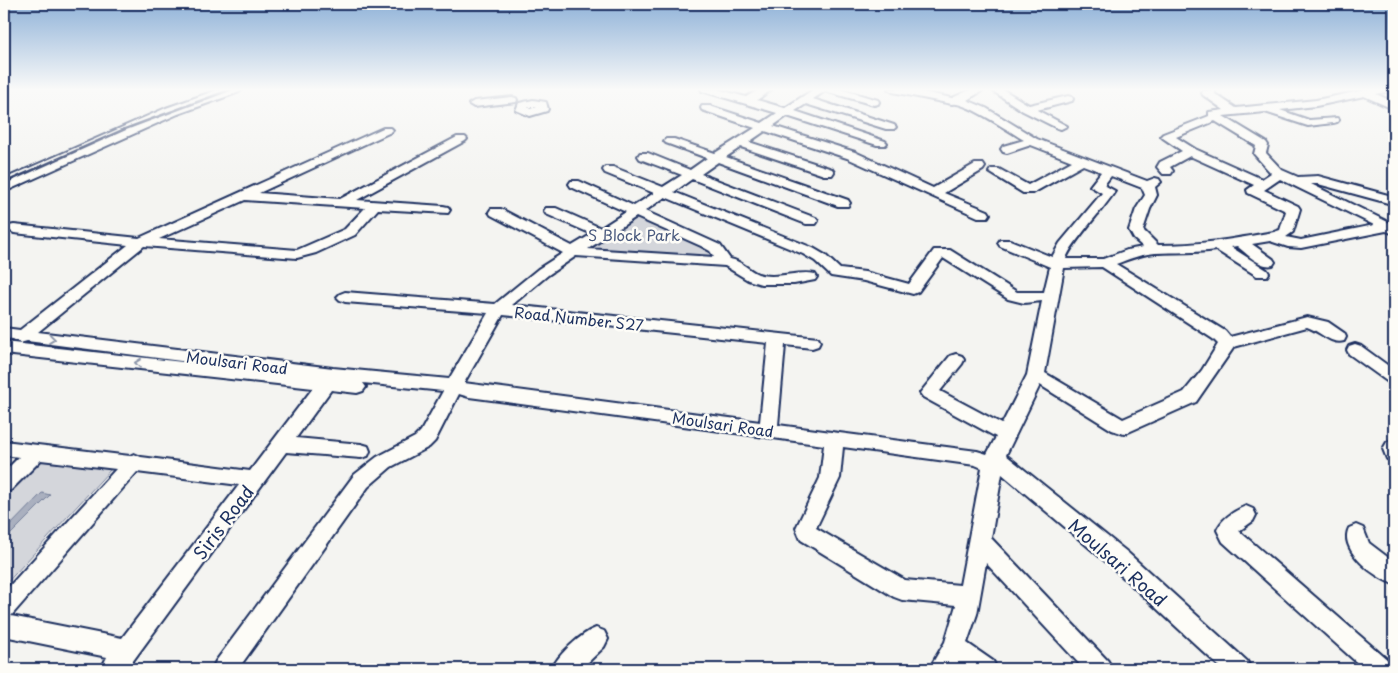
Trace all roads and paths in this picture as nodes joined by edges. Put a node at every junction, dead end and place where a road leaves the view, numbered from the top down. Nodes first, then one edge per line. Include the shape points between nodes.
1 (143, 120) edge
2 (149, 120) edge
3 (746, 120) edge
4 (773, 120) edge
5 (812, 120) edge
6 (869, 120) edge
7 (999, 120) edge
8 (1050, 120) edge
9 (1204, 120) edge
10 (1222, 120) edge
11 (1300, 120) edge
12 (1330, 120) edge
13 (764, 126) junction
14 (1061, 126) dead end
15 (890, 127) dead end
16 (387, 130) dead end
17 (461, 139) dead end
18 (1031, 140) junction
19 (670, 141) dead end
20 (740, 142) junction
21 (881, 143) dead end
22 (1007, 149) dead end
23 (1189, 151) junction
24 (644, 156) dead end
25 (716, 158) junction
26 (1081, 161) junction
27 (36, 166) junction
28 (979, 166) dead end
29 (609, 170) dead end
30 (1109, 171) junction
31 (828, 172) dead end
32 (995, 172) dead end
33 (1279, 173) junction
34 (692, 174) junction
35 (4, 175) edge
36 (1158, 179) junction
37 (1295, 181) junction
38 (575, 184) dead end
39 (4, 186) edge
40 (1265, 186) junction
41 (664, 192) junction
42 (934, 193) junction
43 (244, 196) junction
44 (1394, 198) edge
45 (342, 203) junction
46 (843, 203) dead end
47 (375, 205) junction
48 (443, 210) dead end
49 (551, 211) dead end
50 (635, 211) junction
51 (496, 212) dead end
52 (983, 214) dead end
53 (812, 221) dead end
54 (1391, 228) edge
55 (14, 229) dead end
56 (602, 233) junction
57 (1272, 237) junction
58 (1239, 241) junction
59 (141, 242) junction
60 (1005, 242) dead end
61 (1216, 244) junction
62 (1154, 249) junction
63 (574, 252) junction
64 (725, 262) junction
65 (1106, 263) junction
66 (1056, 264) junction
67 (810, 277) dead end
68 (1051, 296) junction
69 (345, 297) dead end
70 (498, 309) junction
71 (23, 335) junction
72 (1338, 337) dead end
73 (777, 339) junction
74 (812, 342) dead end
75 (5, 343) edge
76 (1227, 343) junction
77 (1355, 350) dead end
78 (956, 360) dead end
79 (173, 361) junction
80 (1036, 375) junction
81 (1394, 378) edge
82 (329, 379) junction
83 (458, 390) junction
84 (768, 430) junction
85 (1005, 434) junction
86 (834, 439) junction
87 (281, 444) junction
88 (1394, 447) edge
89 (4, 448) edge
90 (361, 451) dead end
91 (37, 452) junction
92 (1394, 454) edge
93 (988, 460) junction
94 (134, 462) junction
95 (255, 478) junction
96 (4, 484) edge
97 (1246, 515) dead end
98 (1356, 534) dead end
99 (979, 540) junction
100 (1394, 574) edge
101 (969, 596) junction
102 (4, 608) edge
103 (4, 625) edge
104 (596, 639) dead end
105 (954, 648) junction
106 (127, 650) junction
107 (112, 669) edge
108 (224, 669) edge
109 (564, 669) edge
110 (941, 669) edge
111 (985, 669) edge
112 (1100, 669) edge
113 (1239, 669) edge
114 (1381, 669) edge

1 - 27 highway
2 - 27 highway
3 - 13 street
4 - 13 street
5 - 21 street
6 - 15 street
7 - 18 street
8 - 14 street
9 - 23 street via 1167,136
10 - 33 street via 1262,145 1260,154
11 - 12 street via 1308,123
13 - 20 street
13 - 42 street via 851,155
16 - 43 street
17 - 45 street
18 - 22 street
18 - 26 street
19 - 25 street
20 - 25 street
20 - 31 street
23 - 36 street via 1164,165
23 - 40 street
24 - 34 street
25 - 34 street
25 - 46 street
26 - 30 street
26 - 32 street via 1028,190
27 - 35 highway
27 - 39 highway
28 - 42 street
29 - 41 street
30 - 36 street
30 - 66 street via 1096,186 1109,191 1065,246
33 - 37 street
33 - 40 street via 1264,183
34 - 41 street
34 - 53 street
36 - 62 street via 1136,230
37 - 44 street via 1318,180
37 - 54 street
38 - 50 street
40 - 57 street via 1253,190 1293,211 1286,232
41 - 50 street
41 - 68 street via 808,251 833,271 842,274 913,288 940,253 945,253 1013,296
42 - 52 street
43 - 45 street
43 - 59 street
45 - 47 street
47 - 48 street
47 - 59 street via 350,232 301,253
49 - 56 street
50 - 56 street
50 - 64 street via 712,246
51 - 63 street
54 - 57 street via 1301,244
55 - 59 street
56 - 63 street
57 - 58 street
58 - 61 street
58 - 61 street via 1265,267
59 - 71 street
60 - 66 street
61 - 62 street via 1186,249
62 - 65 street
63 - 64 street
63 - 70 street via 543,272
64 - 67 street via 761,279
65 - 66 street
65 - 76 street via 1220,335
66 - 68 street
68 - 80 street via 1046,336
69 - 70 street, Road Number S27
70 - 73 street, Road Number S27
70 - 83 street
71 - 75 street, Moulsari Road
71 -> 79 street, Moulsari Road
72 - 76 street via 1322,326 1307,322
73 - 74 street, Road Number S27
73 - 84 street
79 -> 75 street, Moulsari Road
76 - 80 street via 1190,397 1124,427
77 - 81 street
78 - 85 street via 929,392
79 - 82 street, Moulsari Road
80 - 85 street
82 - 83 street, Moulsari Road
82 - 87 street, Siris Road
83 - 84 street, Moulsari Road
83 - 108 street via 425,439 384,462 361,481
84 - 86 street, Moulsari Road
85 - 93 street
86 - 93 street, Moulsari Road
86 - 101 street via 830,478 806,528 808,534 902,590
87 - 90 street
87 - 95 street, Siris Road
88 - 92 street
89 - 91 street
91 - 94 street
91 - 96 street
93 - 99 street via 993,470
93 - 113 street, Moulsari Road via 1119,559
94 - 95 street
94 - 102 street
95 - 106 street, Siris Road
97 - 114 street via 1229,527 1230,536
98 - 100 street via 1362,550
99 - 101 street
99 - 112 street
101 - 105 street
103 - 106 street
104 - 109 street
105 - 110 street
105 - 111 street
106 - 107 street, Siris Road

